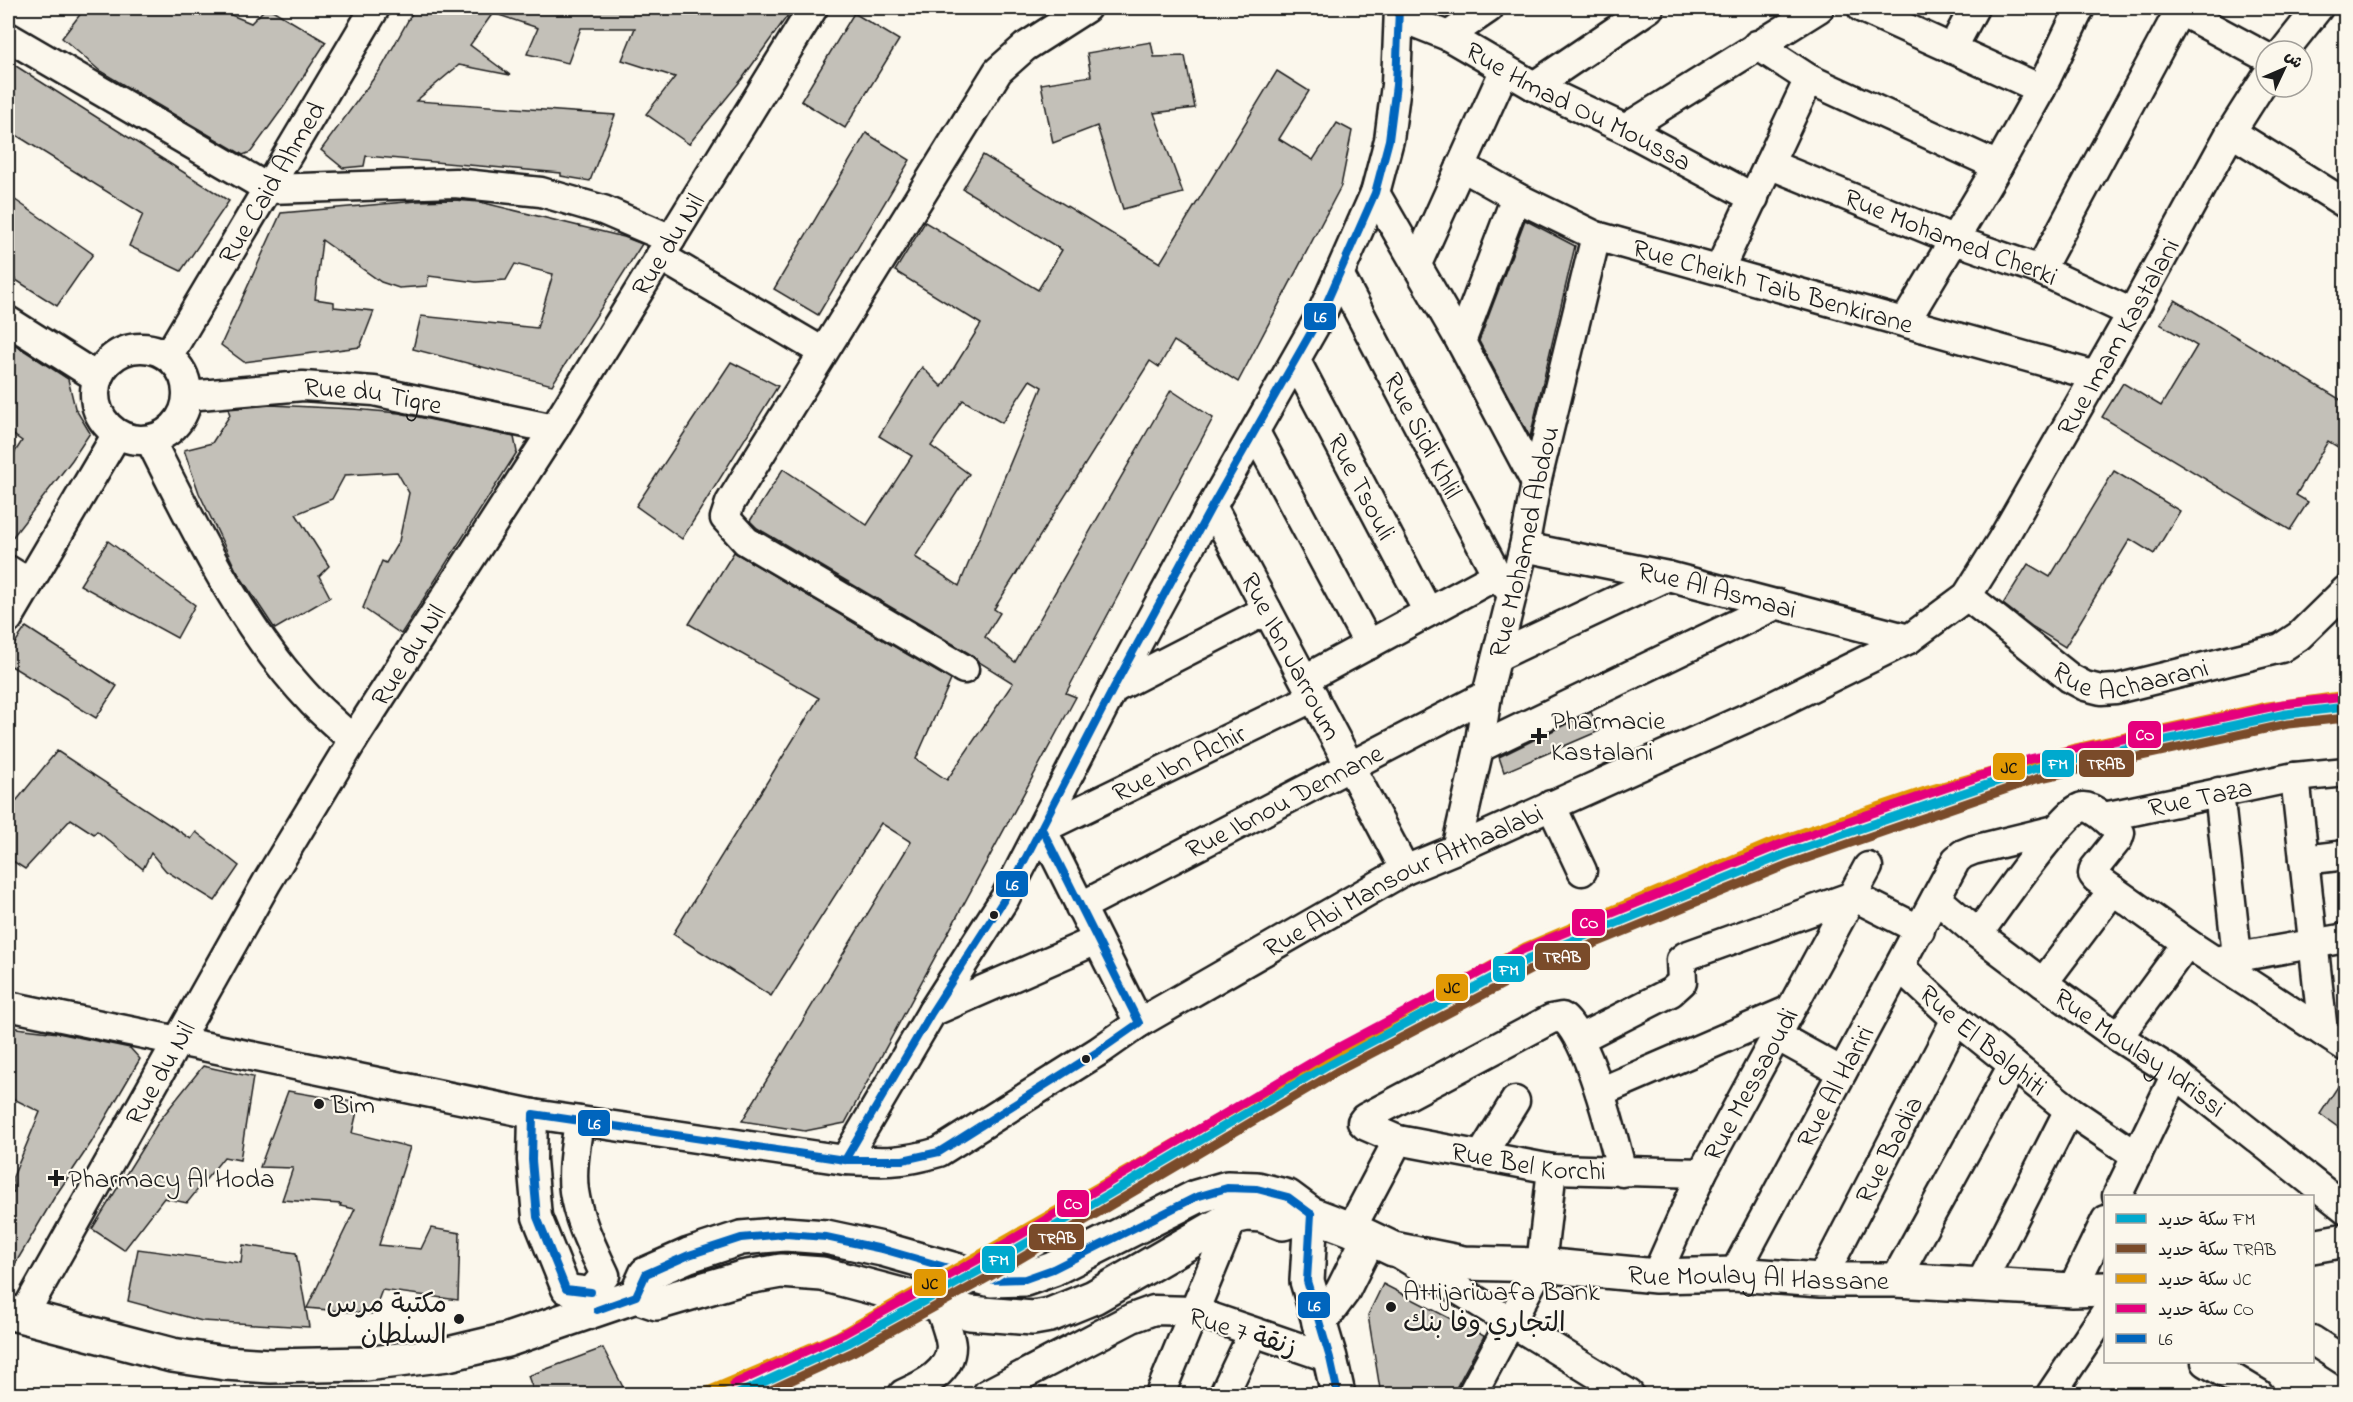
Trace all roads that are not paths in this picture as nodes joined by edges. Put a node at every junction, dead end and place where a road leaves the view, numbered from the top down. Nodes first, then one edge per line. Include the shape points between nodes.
1 (375, 8) edge
2 (813, 8) edge
3 (1086, 8) edge
4 (1489, 8) edge
5 (1649, 8) edge
6 (1819, 8) edge
7 (1862, 8) edge
8 (1974, 8) edge
9 (2080, 8) edge
10 (2178, 8) edge
11 (2318, 8) edge
12 (1399, 13) edge
13 (1448, 36) junction
14 (8, 37) edge
15 (2293, 39) edge
16 (1757, 45) junction
17 (1952, 49) junction
18 (2254, 50) edge
19 (1505, 69) junction
20 (1809, 79) junction
21 (1534, 86) junction
22 (2041, 89) junction
23 (2254, 95) edge
24 (1625, 129) junction
25 (2230, 132) junction
26 (1769, 164) junction
27 (1461, 166) junction
28 (1998, 166) junction
29 (269, 189) junction
30 (1375, 193) junction
31 (2341, 193) edge
32 (1516, 197) junction
33 (1754, 198) junction
34 (1596, 236) junction
35 (1954, 240) junction
36 (665, 247) junction
37 (1417, 264) junction
38 (1719, 270) junction
39 (2040, 270) junction
40 (1339, 274) junction
41 (2132, 313) junction
42 (8, 321) edge
43 (1905, 322) junction
44 (1461, 342) junction
45 (824, 352) junction
46 (168, 356) junction
47 (1296, 361) junction
48 (2096, 376) junction
49 (98, 378) junction
50 (188, 396) junction
51 (554, 429) junction
52 (1256, 432) junction
53 (117, 434) junction
54 (150, 440) junction
55 (1536, 483) junction
56 (1212, 506) junction
57 (1524, 547) junction
58 (1668, 576) junction
59 (18, 577) edge
60 (1504, 584) junction
61 (2346, 590) edge
62 (1967, 596) junction
63 (1778, 604) junction
64 (1266, 610) junction
65 (1428, 612) junction
66 (8, 619) edge
67 (1910, 639) junction
68 (1369, 645) junction
69 (1498, 656) junction
70 (964, 669) dead end
71 (1310, 688) junction
72 (1113, 689) junction
73 (1487, 695) junction
74 (353, 741) junction
75 (1479, 748) junction
76 (1351, 765) junction
77 (2346, 772) edge
78 (2295, 777) junction
79 (2219, 792) junction
80 (1551, 805) junction
81 (2093, 812) junction
82 (1042, 829) junction
83 (2055, 830) junction
84 (1456, 849) junction
85 (2346, 855) edge
86 (2304, 860) junction
87 (1868, 867) dead end
88 (1405, 870) junction
89 (1582, 871) dead end
90 (2103, 882) junction
91 (1853, 896) junction
92 (1936, 898) junction
93 (1080, 907) junction
94 (1920, 930) junction
95 (1978, 934) junction
96 (2346, 938) edge
97 (1097, 940) junction
98 (2187, 943) junction
99 (2313, 944) junction
100 (2226, 958) junction
101 (1900, 967) junction
102 (2043, 983) junction
103 (8, 1006) edge
104 (1790, 1010) junction
105 (932, 1012) junction
106 (1956, 1019) junction
107 (1139, 1023) junction
108 (1570, 1028) junction
109 (2334, 1029) edge
110 (1777, 1036) junction
111 (2118, 1037) junction
112 (178, 1040) junction
113 (2013, 1065) junction
114 (1842, 1072) junction
115 (2176, 1074) junction
116 (1600, 1092) junction
117 (1515, 1101) dead end
118 (2069, 1110) junction
119 (534, 1114) junction
120 (579, 1122) junction
121 (1398, 1140) junction
122 (1481, 1156) junction
123 (2137, 1156) junction
124 (846, 1160) junction
125 (1552, 1168) junction
126 (1622, 1172) junction
127 (1702, 1173) junction
128 (2118, 1195) edge
129 (2295, 1195) edge
130 (1311, 1215) junction
131 (2314, 1215) edge
132 (1233, 1217) junction
133 (1371, 1239) junction
134 (2104, 1239) edge
135 (2338, 1239) edge
136 (1541, 1266) junction
137 (1734, 1274) junction
138 (1656, 1275) junction
139 (1821, 1280) junction
140 (1895, 1280) junction
141 (1980, 1284) junction
142 (636, 1296) junction
143 (2098, 1296) edge
144 (594, 1301) junction
145 (939, 1305) junction
146 (1193, 1311) junction
147 (15, 1314) edge
148 (1510, 1320) junction
149 (1319, 1323) junction
150 (1253, 1333) junction
151 (2314, 1341) edge
152 (1330, 1358) junction
153 (2346, 1362) edge
154 (2208, 1363) edge
155 (903, 1395) edge
156 (987, 1395) edge
157 (1160, 1395) edge
158 (1224, 1395) edge
159 (1338, 1395) edge
160 (1472, 1395) edge
161 (1629, 1395) edge
162 (2051, 1395) edge
163 (2259, 1395) edge

1 - 29 street, Rue Caid Ahmed
2 - 36 street, Rue du Nil
3 - 45 street via 1025,47 999,71
4 - 13 street
5 - 21 street
6 - 16 street
7 - 17 street
8 - 17 street
9 - 22 street
10 - 18 street
10 - 39 street
11 - 15 street
12 - 13 street, Rue Hmad Ou Moussa
12 - 30 street via 1389,140
13 - 19 street, Rue Hmad Ou Moussa
14 - 29 street
16 - 20 street
16 - 24 street
17 - 22 street
19 - 21 street, Rue Hmad Ou Moussa
19 - 27 street
20 - 26 street
20 - 28 street
21 - 24 street, Rue Hmad Ou Moussa
22 - 28 street
23 - 25 street, Rue Imam Kastalani
24 - 33 street, Rue Hmad Ou Moussa
25 - 31 street
25 - 41 street, Rue Imam Kastalani
26 - 33 street
26 - 35 street, Rue Mohamed Cherki
27 - 32 street, Rue Cheikh Taib Benkirane
27 - 37 street
28 - 35 street
29 - 36 street via 455,183 541,192 603,210
29 - 46 street, Rue Caid Ahmed
30 - 37 street
30 - 40 street
32 - 34 street, Rue Cheikh Taib Benkirane
32 - 44 street
33 - 38 street
34 - 38 street, Rue Cheikh Taib Benkirane
34 - 55 street, Rue Mohamed Abdou
35 - 39 street, Rue Mohamed Cherki
35 - 43 street
36 - 45 street
36 - 51 street, Rue du Nil
37 - 44 street
38 - 43 street, Rue Cheikh Taib Benkirane
39 - 41 street, Rue Mohamed Cherki
40 - 47 street
40 - 60 street, Rue Sidi Khlil
41 - 48 street, Rue Imam Kastalani
42 - 49 street
43 - 48 street, Rue Cheikh Taib Benkirane
44 - 55 street
45 - 70 street via 730,503 725,518 746,541
46 - 49 street via 148,348 127,350 109,361
46 - 50 street via 183,374
47 - 52 street
47 - 65 street, Rue Tsouli
48 - 62 street, Rue Imam Kastalani
49 - 53 street via 98,409
50 - 51 street, Rue du Tigre via 303,386 374,391
50 - 54 street via 177,425
51 - 74 street, Rue du Nil
52 - 56 street
52 - 68 street
53 - 54 street via 130,440
53 - 59 street
54 - 74 street via 198,535 240,606 313,703
55 - 57 street, Rue Mohamed Abdou
56 - 64 street, Rue Ibn Jarroum
56 - 72 street
57 - 58 street, Rue Al Asmaai
57 - 60 street, Rue Mohamed Abdou
58 - 63 street, Rue Al Asmaai
58 - 69 street
59 - 66 street
60 - 65 street, Rue Ibn Achir
60 - 69 street, Rue Mohamed Abdou
61 - 62 street, Rue Achaarani via 2299,636 2281,648 2101,690 2070,678
62 - 67 street, Rue Abi Mansour Atthaalabi
63 - 67 street, Rue Al Asmaai
63 - 75 street
64 - 71 street, Rue Ibn Jarroum
64 - 72 street
65 - 68 street, Rue Ibn Achir
67 - 80 street, Rue Abi Mansour Atthaalabi via 1773,706
68 - 71 street, Rue Ibn Achir
69 - 73 street, Rue Mohamed Abdou
71 - 76 street, Rue Ibn Jarroum
71 - 82 street, Rue Ibn Achir
72 - 82 street
73 - 75 street, Rue Mohamed Abdou
73 - 76 street, Rue Ibnou Dennane
74 - 112 street, Rue du Nil
75 - 84 street, Rue Mohamed Abdou
76 - 88 street, Rue Ibn Jarroum
76 - 93 street, Rue Ibnou Dennane
77 - 78 street, Rue Taza
78 - 79 street, Rue Taza
78 - 86 street
79 - 81 street, Rue Taza
79 - 100 street
80 - 84 street, Rue Abi Mansour Atthaalabi
80 - 89 street
81 - 83 street
81 - 90 street via 2119,831 2120,836 2094,869
82 - 93 street
82 - 105 street via 1005,898
83 - 92 street, Rue Al Hariri via 1963,854 1949,871
83 - 95 street
84 - 88 street, Rue Abi Mansour Atthaalabi
85 - 86 street
86 - 99 street
87 - 91 street, Rue Messaoudi
88 - 107 street, Rue Abi Mansour Atthaalabi
90 - 98 street
90 - 102 street
91 - 94 street
91 - 104 street, Rue Messaoudi
91 - 108 street via 1686,956 1681,960 1682,982 1671,992
92 - 94 street, Rue Al Hariri
92 - 95 street, Rue Moulay Idrissi
93 - 97 street
94 - 101 street, Rue Al Hariri
95 - 102 street, Rue Moulay Idrissi
96 - 99 street
97 - 105 street
97 - 107 street
98 - 100 street
98 - 111 street
99 - 100 street
99 - 109 street
100 - 109 street
101 - 106 street, Rue El Balghiti
101 - 114 street, Rue Al Hariri
102 - 111 street, Rue Moulay Idrissi
103 - 112 street
104 - 110 street, Rue Messaoudi
104 - 116 street
105 - 124 street
106 - 113 street, Rue El Balghiti
106 - 139 street, Rue Badia
107 - 124 street, Rue Abi Mansour Atthaalabi via 939,1152 888,1162
108 - 116 street
108 - 121 street, Rue Bel Korchi via 1551,1019 1408,1093 1362,1122
110 - 114 street
110 - 127 street, Rue Messaoudi
111 - 115 street, Rue Moulay Idrissi
112 - 119 street
112 - 147 street, Rue du Nil
113 - 118 street, Rue El Balghiti
113 - 140 street
114 - 137 street, Rue Al Hariri
115 - 123 street
115 - 129 street, Rue Moulay Idrissi
116 - 126 street
117 - 122 street
118 - 123 street, Rue El Balghiti
118 - 141 street
119 - 120 street
119 - 144 street via 537,1217 566,1289
120 - 124 street, Rue Abi Mansour Atthaalabi
120 - 144 street via 574,1191 591,1246 605,1275
121 - 122 street, Rue Bel Korchi
121 - 133 street
122 - 125 street, Rue Bel Korchi
123 - 128 street
125 - 126 street, Rue Bel Korchi
125 - 136 street
126 - 127 street, Rue Bel Korchi
127 - 138 street, Rue Messaoudi
130 - 132 street via 1283,1223 1262,1215
130 - 133 street, Rue Moulay Al Hassane
130 - 142 street, Rue Moulay Al Hassane via 1288,1197 1227,1188 1196,1197 1053,1269 1025,1279 991,1280 826,1237 785,1234 741,1238 646,1274
130 - 149 street via 1307,1281
131 - 135 street, Rue Moulay Idrissi
132 - 145 street via 1094,1297 1050,1315 1033,1318 981,1314
132 - 146 street
133 - 136 street, Rue Moulay Al Hassane via 1463,1263
133 - 148 street
133 - 149 street via 1342,1292
134 - 143 street
136 - 138 street, Rue Moulay Al Hassane
136 - 148 street
137 - 138 street, Rue Moulay Al Hassane
137 - 139 street, Rue Moulay Al Hassane
139 - 140 street, Rue Moulay Al Hassane
140 - 141 street, Rue Moulay Al Hassane
141 - 143 street, Rue Moulay Al Hassane
142 - 144 street
142 - 145 street via 657,1303 781,1271 822,1274
143 - 162 street
144 - 147 street via 507,1340 448,1354 366,1364 225,1363 172,1355
145 - 155 street via 951,1347 944,1367 929,1382
146 - 150 street, Rue 7 زنقة
146 - 156 street, Rue 7 زنقة via 1154,1310 1132,1318
146 - 157 street
148 - 160 street
148 - 161 street
149 - 152 street
150 - 152 street, Rue 7 زنقة
150 - 158 street
151 - 153 street
152 - 159 street
154 - 163 street

